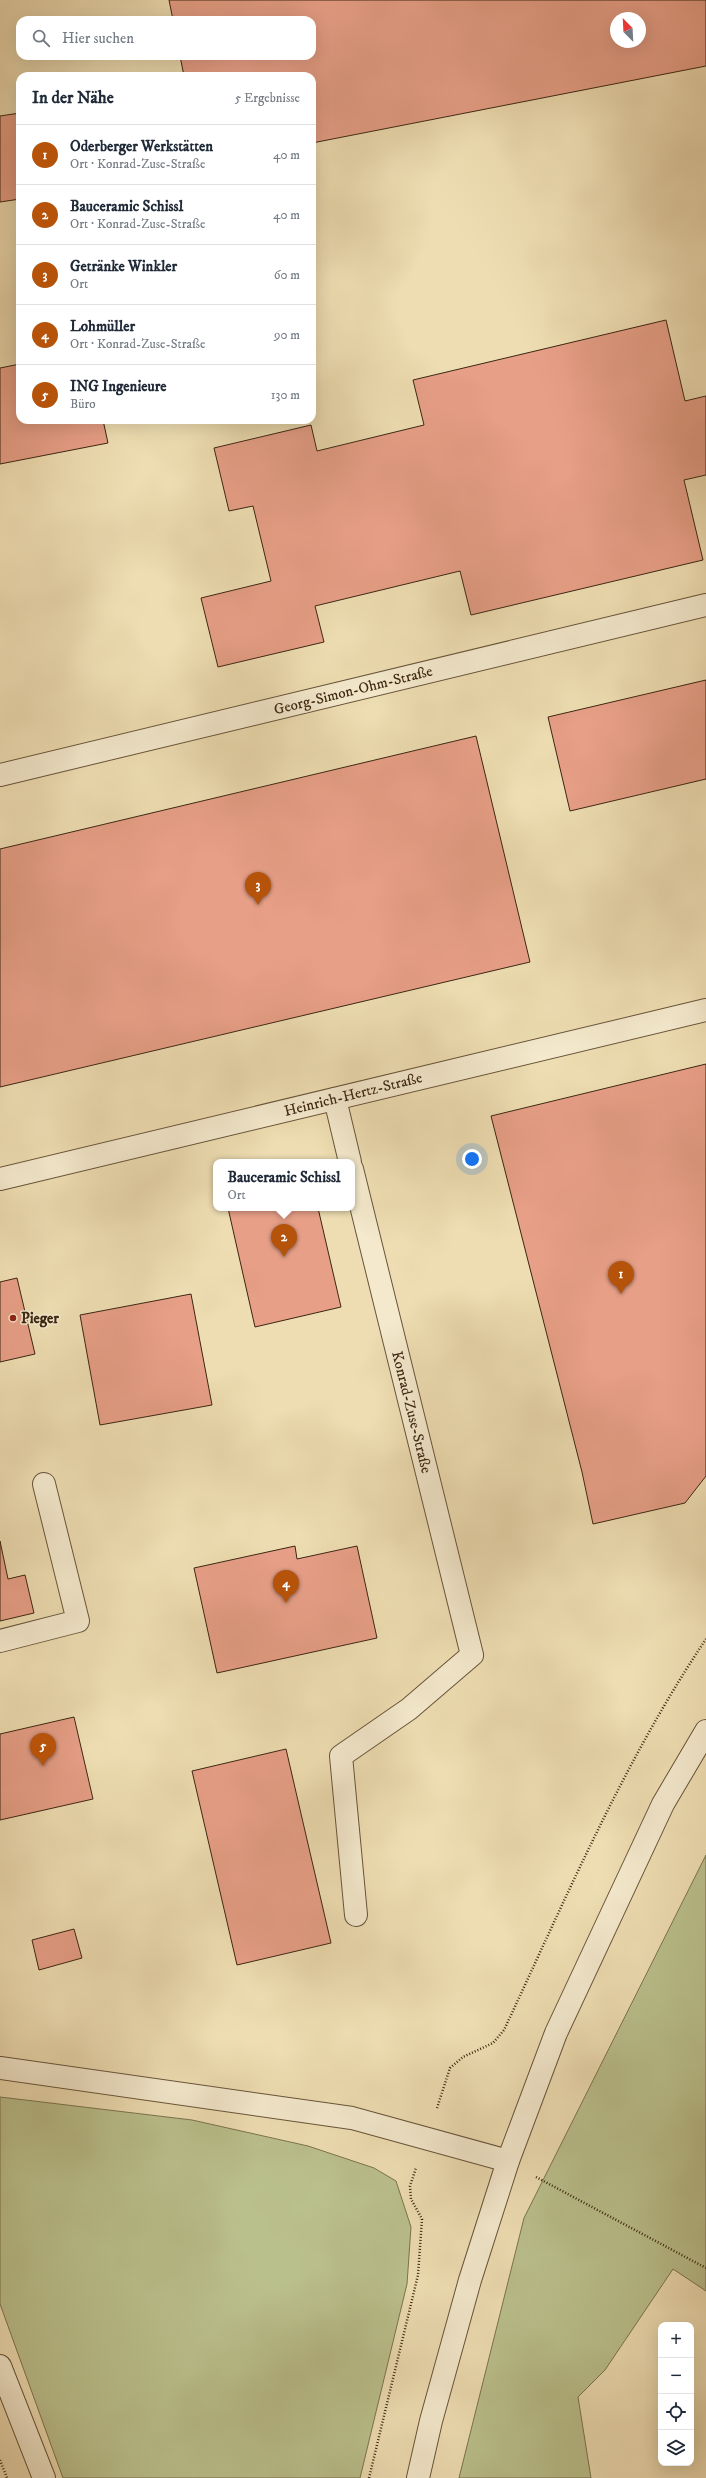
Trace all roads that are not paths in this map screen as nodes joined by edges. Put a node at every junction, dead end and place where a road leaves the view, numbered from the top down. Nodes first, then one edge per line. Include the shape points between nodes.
1 (706, 605) edge
2 (0, 775) edge
3 (706, 1010) edge
4 (334, 1099) junction
5 (349, 1159) edge
6 (0, 1179) edge
7 (355, 1181) edge
8 (44, 1484) dead end
9 (0, 1641) edge
10 (706, 1731) edge
11 (356, 1915) dead end
12 (0, 2068) edge
13 (508, 2161) junction
14 (0, 2366) edge
15 (44, 2478) edge
16 (418, 2478) edge

1 - 2 street, Georg-Simon-Ohm-Straße
3 - 4 street, Heinrich-Hertz-Straße
4 - 5 street
4 - 6 street, Heinrich-Hertz-Straße
7 - 11 street, Konrad-Zuse-Straße via 472,1655 410,1709 341,1756
8 - 9 street via 78,1621
10 - 13 street via 664,1804 556,2034
12 - 13 street via 352,2118
13 - 16 street via 470,2280
14 - 15 street

